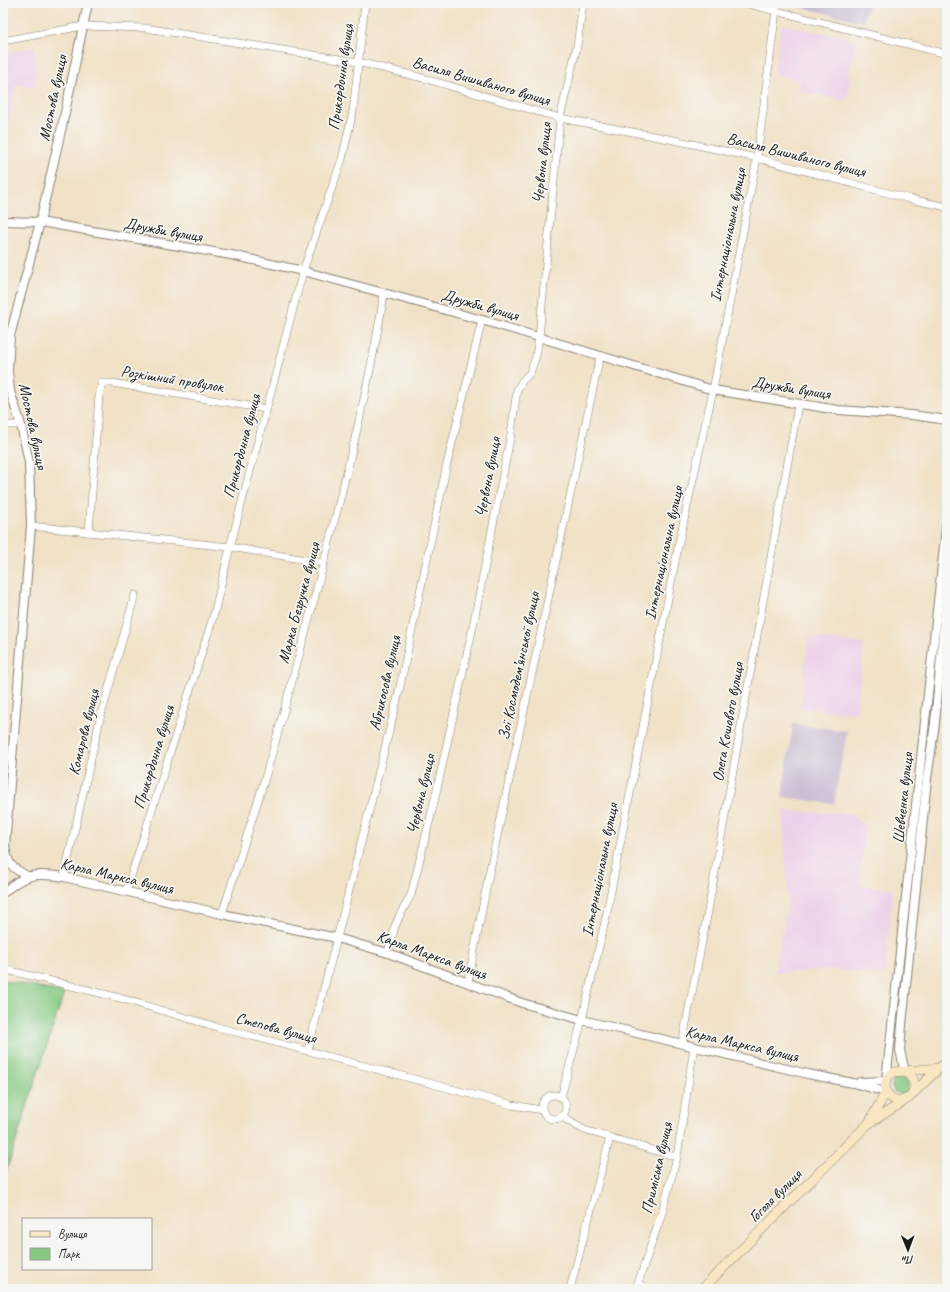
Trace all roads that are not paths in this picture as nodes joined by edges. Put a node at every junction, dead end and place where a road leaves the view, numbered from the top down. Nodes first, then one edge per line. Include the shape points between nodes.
1 (88, 3) edge
2 (365, 3) edge
3 (583, 3) edge
4 (745, 3) edge
5 (776, 10) junction
6 (83, 26) junction
7 (3, 41) edge
8 (947, 54) edge
9 (358, 62) junction
10 (560, 118) junction
11 (757, 158) junction
12 (947, 207) edge
13 (3, 221) edge
14 (40, 222) junction
15 (303, 271) junction
16 (384, 294) junction
17 (482, 320) junction
18 (539, 337) junction
19 (600, 356) junction
20 (713, 390) junction
21 (798, 405) junction
22 (266, 409) junction
23 (947, 420) edge
24 (3, 424) edge
25 (21, 425) junction
26 (947, 519) edge
27 (31, 526) junction
28 (90, 532) junction
29 (230, 547) junction
30 (324, 563) junction
31 (947, 589) edge
32 (135, 595) dead end
33 (931, 668) junction
34 (940, 669) junction
35 (911, 850) junction
36 (920, 850) junction
37 (27, 876) junction
38 (64, 877) junction
39 (126, 892) junction
40 (3, 893) edge
41 (222, 914) junction
42 (338, 938) junction
43 (388, 953) junction
44 (3, 969) edge
45 (468, 982) junction
46 (582, 1020) junction
47 (682, 1044) junction
48 (694, 1047) junction
49 (308, 1050) junction
50 (947, 1061) edge
51 (940, 1068) junction
52 (905, 1072) junction
53 (886, 1081) junction
54 (853, 1083) junction
55 (886, 1092) junction
56 (913, 1092) junction
57 (561, 1097) junction
58 (906, 1100) junction
59 (542, 1110) junction
60 (562, 1116) junction
61 (868, 1124) junction
62 (610, 1138) junction
63 (677, 1157) junction
64 (570, 1289) edge
65 (645, 1289) edge
66 (702, 1289) edge

1 - 6 street, Мостова вулиця
2 - 9 street, Прикордонна вулиця
3 - 10 street, Червона вулиця
4 - 5 street
5 - 8 street
5 - 11 street, Інтернаціональна вулиця
6 - 7 street, Василя Вишиваного вулиця
6 - 9 street, Василя Вишиваного вулиця via 145,28
6 - 14 street, Мостова вулиця
9 - 10 street, Василя Вишиваного вулиця
9 - 15 street, Прикордонна вулиця via 353,111 342,159
10 - 11 street, Василя Вишиваного вулиця
10 - 18 street, Червона вулиця
11 - 12 street, Василя Вишиваного вулиця
11 - 20 street, Інтернаціональна вулиця
13 - 14 street, Дружби вулиця
14 - 15 street, Дружби вулиця via 231,255
14 - 25 street, Мостова вулиця via 10,336 10,391
15 - 16 street, Дружби вулиця
15 - 22 street, Прикордонна вулиця
16 - 17 street, Дружби вулиця
16 - 30 street, Марка Безручка вулиця via 356,436
17 - 18 street, Дружби вулиця
17 - 42 street, Абрикосова вулиця via 447,464 398,696
18 - 19 street, Дружби вулиця
18 - 43 street, Червона вулиця via 530,373 517,390 511,434 473,628 432,811 411,895 395,926
19 - 20 street, Дружби вулиця
19 - 45 street, Зої Космодем’янської вулиця
20 - 21 street, Дружби вулиця
20 - 46 street, Інтернаціональна вулиця via 678,547 606,917
21 - 23 street, Дружби вулиця
21 - 47 street, Олега Кошового вулиця
22 - 28 street, Розкішний провулок via 102,383
22 - 29 street, Прикордонна вулиця
24 - 25 street
25 - 27 street, Мостова вулиця via 29,462
26 - 33 street, Шевченка вулиця
27 - 28 street
27 - 37 street, Мостова вулиця via 5,846 10,865
28 - 29 street
29 - 30 street
29 - 39 street, Прикордонна вулиця via 214,614
30 - 41 street, Марка Безручка вулиця via 264,782
31 - 34 street, Шевченка вулиця
32 - 38 street, Комарова вулиця via 100,719
33 - 34 street
33 - 35 street, Шевченка вулиця
34 - 36 street, Шевченка вулиця
35 - 36 street
35 - 53 street, Шевченка вулиця
36 - 52 street, Шевченка вулиця via 900,1050
37 - 38 street, Карла Маркса вулиця via 44,874
37 - 40 street, Карла Маркса вулиця
38 - 39 street, Карла Маркса вулиця
39 - 41 street, Карла Маркса вулиця
41 - 42 street, Карла Маркса вулиця
42 - 43 street, Карла Маркса вулиця
42 - 49 street, Абрикосова вулиця
43 - 45 street, Карла Маркса вулиця
44 - 49 street, Степова вулиця via 120,998 217,1027
45 - 46 street, Карла Маркса вулиця via 522,1003
46 - 47 street, Карла Маркса вулиця
46 - 57 street, Інтернаціональна вулиця
47 - 48 street, Карла Маркса вулиця
48 - 54 street, Карла Маркса вулиця
48 - 63 street, Приміська вулиця
49 - 59 street, Степова вулиця via 512,1106
50 - 51 main road, Гоголя вулиця
51 - 52 main road
51 - 56 main road, Гоголя вулиця
52 - 53 main road via 894,1072
52 - 56 main road via 913,1080
53 - 54 street, Карла Маркса вулиця
53 - 55 main road, Гоголя вулиця
54 - 55 street, Карла Маркса вулиця
55 - 58 main road via 894,1100
55 - 61 main road, Гоголя вулиця
56 - 58 main road, Гоголя вулиця
57 - 59 street via 554,1095 546,1098
57 - 60 street via 566,1107
58 - 61 main road, Гоголя вулиця
59 - 60 street via 550,1118
60 - 62 street via 584,1130
61 - 66 main road, Гоголя вулиця
62 - 63 street
62 - 64 street
63 - 65 street, Приміська вулиця via 661,1216 638,1283

